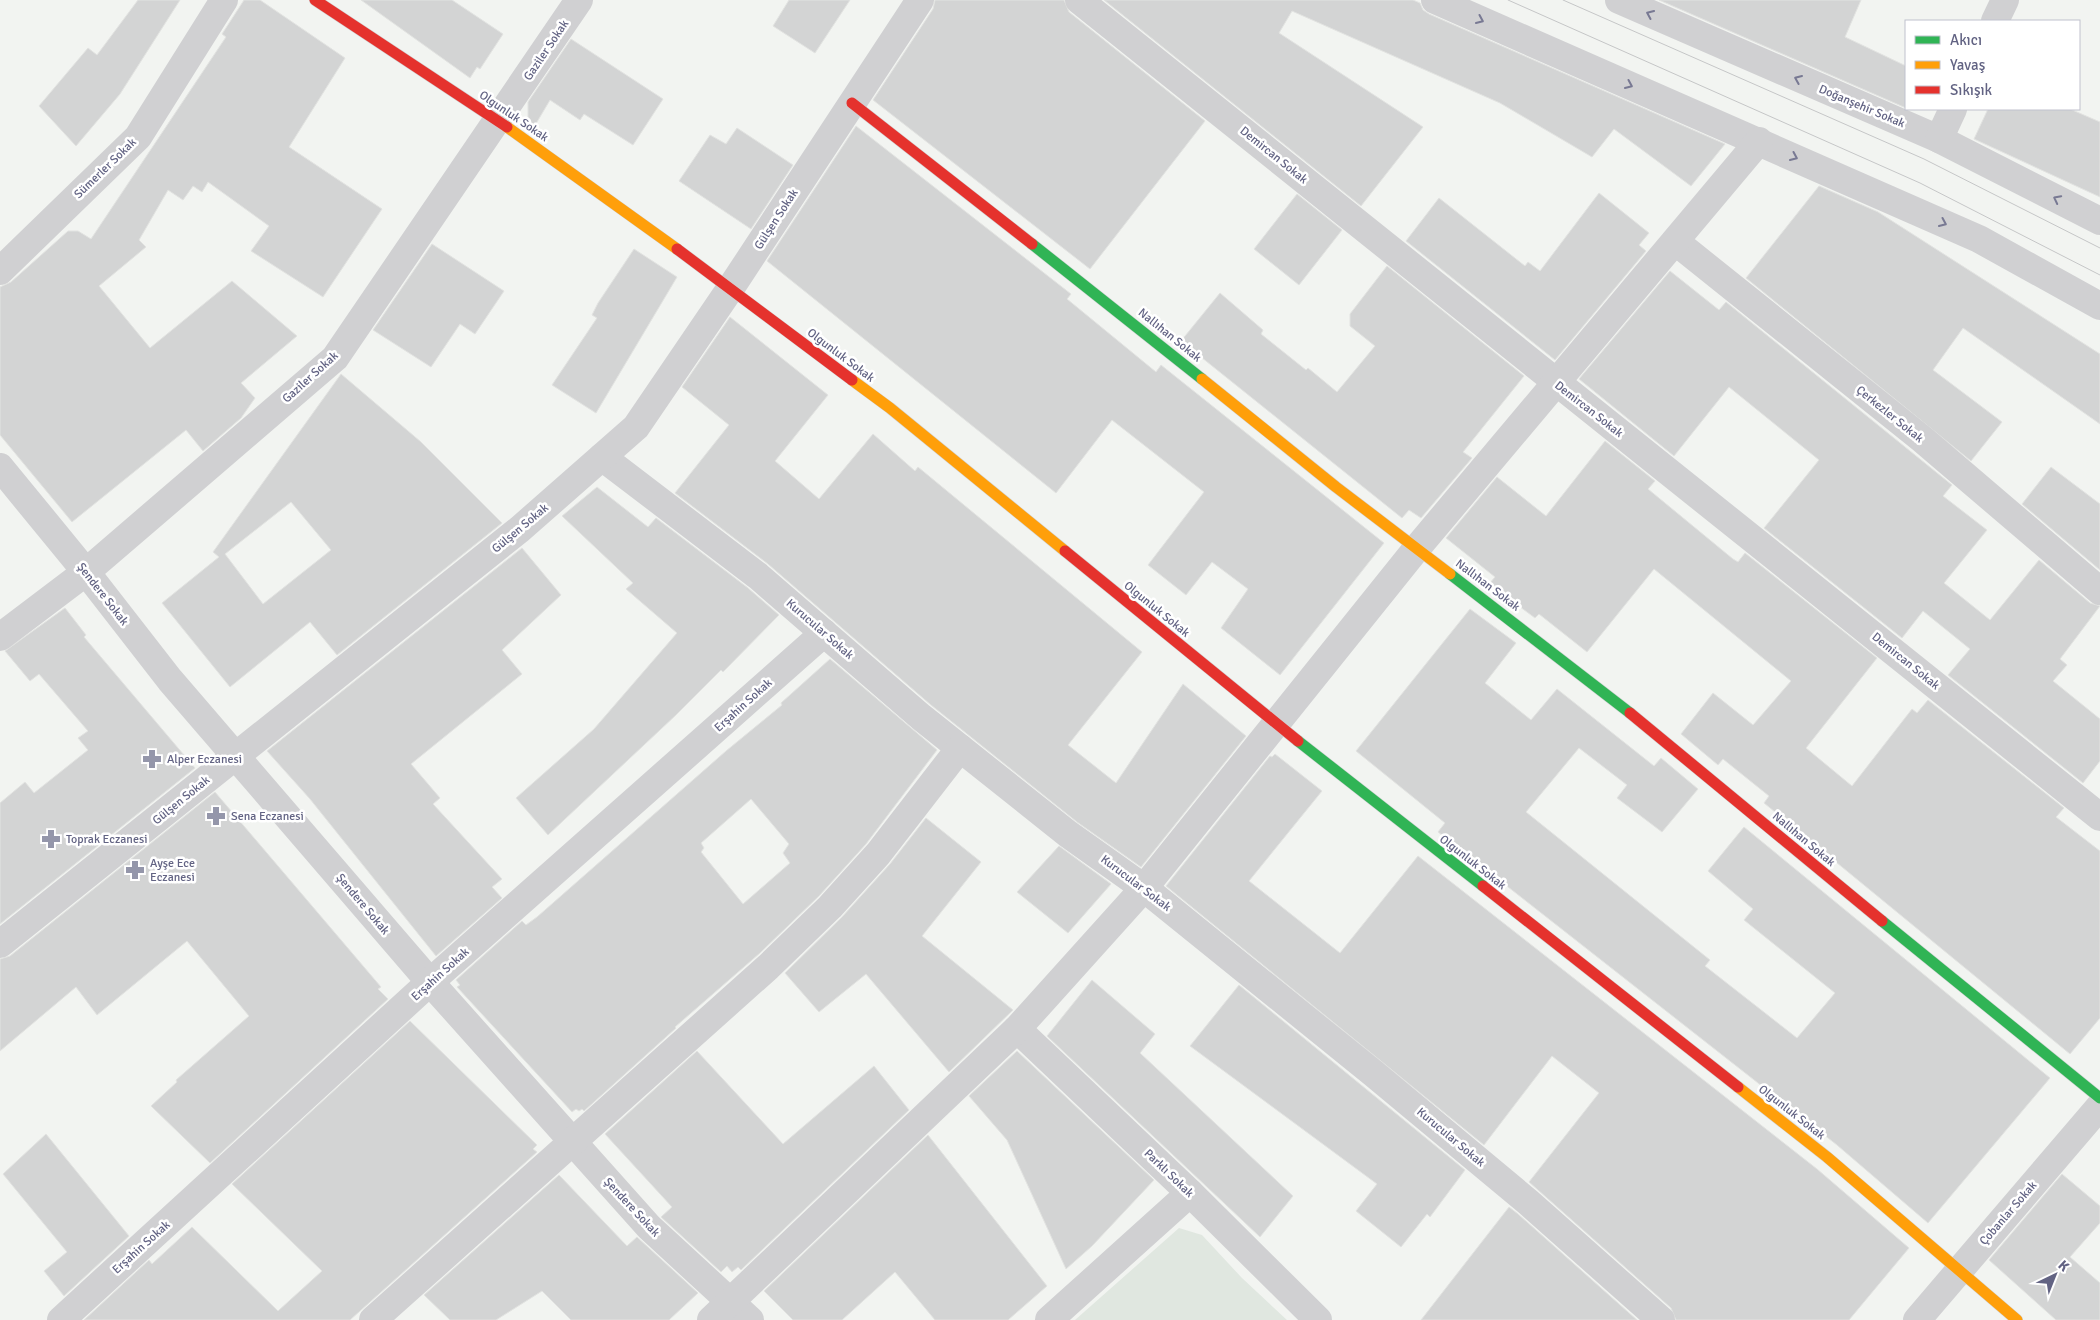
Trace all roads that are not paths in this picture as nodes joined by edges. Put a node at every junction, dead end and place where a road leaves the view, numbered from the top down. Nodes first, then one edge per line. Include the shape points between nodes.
1 (224, 0) edge
2 (315, 0) edge
3 (580, 0) edge
4 (920, 0) edge
5 (1079, 0) edge
6 (1436, 0) edge
7 (1619, 0) edge
8 (2005, 0) edge
9 (1995, 20) edge
10 (852, 103) junction
11 (1953, 110) edge
12 (498, 121) junction
13 (1939, 139) junction
14 (1759, 141) junction
15 (2100, 221) edge
16 (1676, 242) junction
17 (0, 271) edge
18 (730, 289) junction
19 (2100, 306) edge
20 (1555, 382) junction
21 (602, 457) junction
22 (0, 467) edge
23 (1418, 548) junction
24 (86, 572) junction
25 (2100, 591) edge
26 (824, 633) junction
27 (0, 637) edge
28 (1276, 725) junction
29 (960, 748) junction
30 (236, 756) junction
31 (2100, 817) edge
32 (1144, 888) junction
33 (0, 944) edge
34 (430, 982) junction
35 (1017, 1029) junction
36 (2100, 1098) edge
37 (2100, 1106) edge
38 (572, 1142) junction
39 (1190, 1193) junction
40 (1959, 1270) junction
41 (721, 1311) edge
42 (61, 1320) edge
43 (373, 1320) edge
44 (750, 1320) edge
45 (1049, 1320) edge
46 (1318, 1320) edge
47 (1661, 1320) edge
48 (1917, 1320) edge
49 (2017, 1320) edge

1 - 17 street, Sümerler Sokak via 138,137
2 - 12 street, Olgunluk Sokak
3 - 12 street, Gaziler Sokak
4 - 10 street, Gülşen Sokak
5 - 20 street, Demircan Sokak
6 -> 14 street
13 -> 7 street, Doğanşehir Sokak
8 - 9 street
10 - 18 street, Gülşen Sokak
10 - 23 street, Nallıhan Sokak via 1116,309 1336,487
11 - 13 street
12 - 18 street, Olgunluk Sokak
12 - 24 street, Gaziler Sokak via 335,358
15 -> 13 street, Doğanşehir Sokak
14 - 16 street
14 -> 19 street via 1979,239
16 - 20 street
16 - 25 street, Çerkezler Sokak via 1922,439
18 - 21 street, Gülşen Sokak via 636,427
18 - 28 street, Olgunluk Sokak via 890,408
20 - 23 street
20 - 31 street, Demircan Sokak
21 - 26 street, Kurucular Sokak via 758,576
21 - 30 street, Gülşen Sokak via 520,529
22 - 24 street, Şendere Sokak
23 - 28 street
23 - 36 street, Nallıhan Sokak via 1602,688
24 - 27 street, Gaziler Sokak
24 - 30 street, Şendere Sokak via 170,680
26 - 29 street, Kurucular Sokak
26 - 34 street, Erşahin Sokak
28 - 32 street
28 - 40 street, Olgunluk Sokak via 1827,1156
29 - 32 street, Kurucular Sokak via 1068,834
29 - 38 street via 878,854 830,907 768,967
30 - 33 street, Gülşen Sokak
30 - 34 street, Şendere Sokak
32 - 35 street
32 - 47 street, Kurucular Sokak via 1528,1202
34 - 38 street, Şendere Sokak
34 - 42 street, Erşahin Sokak
35 - 39 street, Parklı Sokak
35 - 41 street
37 - 40 street, Çobanlar Sokak
38 - 41 street, Şendere Sokak
38 - 43 street
39 - 45 street
39 - 46 street, Parklı Sokak
40 - 48 street, Çobanlar Sokak
40 - 49 street, Olgunluk Sokak
41 - 44 street, Şendere Sokak

